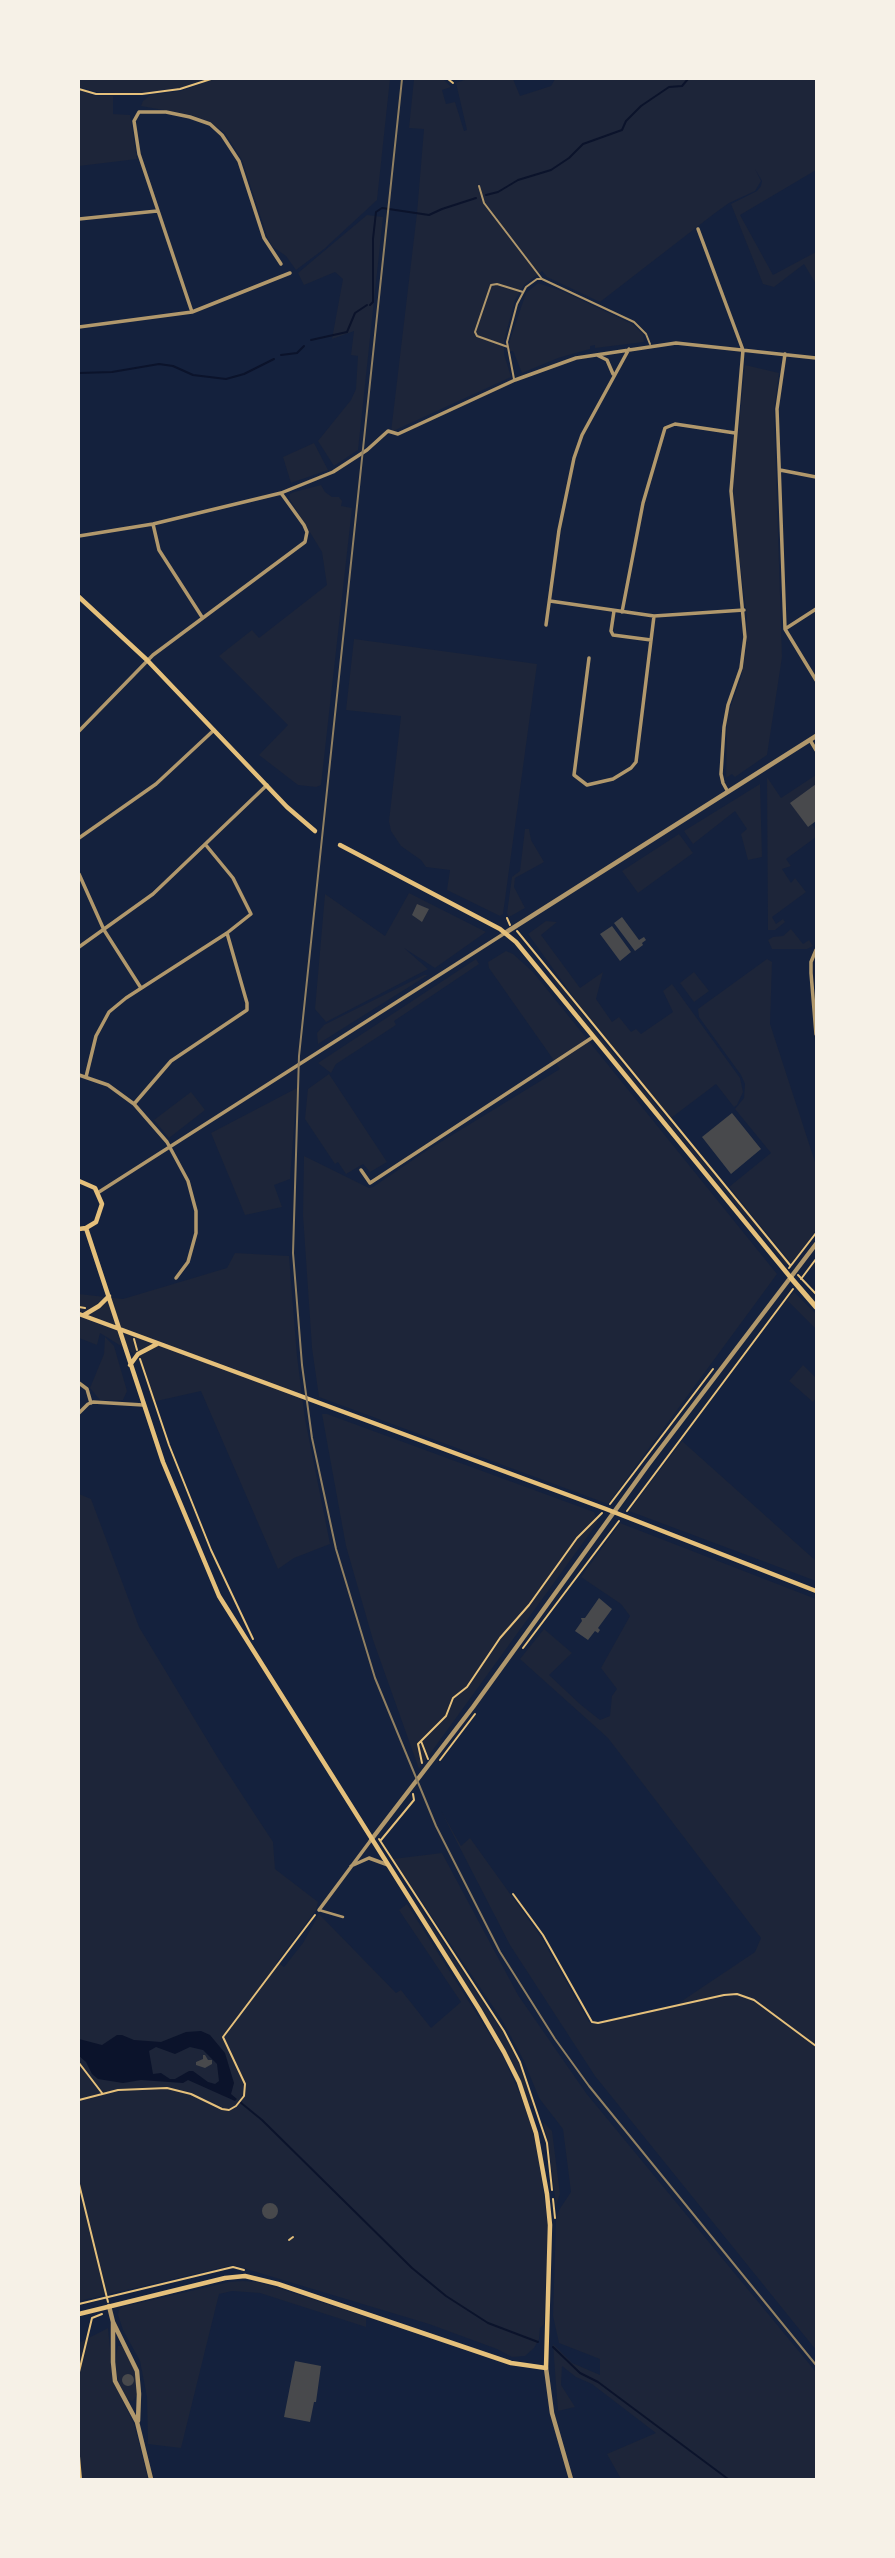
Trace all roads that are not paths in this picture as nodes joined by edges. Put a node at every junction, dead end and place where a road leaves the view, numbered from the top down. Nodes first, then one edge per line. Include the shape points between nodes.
1 (479, 186) dead end
2 (157, 211) junction
3 (79, 219) edge
4 (698, 229) dead end
5 (281, 264) dead end
6 (290, 273) dead end
7 (542, 279) junction
8 (523, 292) junction
9 (192, 312) junction
10 (79, 327) edge
11 (650, 345) junction
12 (508, 347) junction
13 (629, 349) junction
14 (743, 350) junction
15 (595, 354) junction
16 (785, 354) junction
17 (816, 358) edge
18 (613, 376) junction
19 (515, 380) junction
20 (735, 433) junction
21 (780, 470) junction
22 (816, 477) edge
23 (281, 494) junction
24 (153, 524) junction
25 (79, 536) edge
26 (79, 597) edge
27 (550, 601) junction
28 (816, 609) edge
29 (744, 610) junction
30 (614, 611) junction
31 (622, 612) junction
32 (654, 616) junction
33 (202, 618) junction
34 (546, 625) dead end
35 (785, 629) junction
36 (651, 640) junction
37 (589, 658) dead end
38 (147, 660) junction
39 (816, 680) edge
40 (214, 730) junction
41 (79, 731) edge
42 (816, 736) edge
43 (810, 740) junction
44 (816, 750) edge
45 (267, 785) junction
46 (728, 792) junction
47 (315, 831) dead end
48 (79, 838) edge
49 (205, 845) junction
50 (340, 845) dead end
51 (79, 874) edge
52 (104, 930) junction
53 (227, 933) junction
54 (506, 933) junction
55 (79, 947) edge
56 (816, 950) edge
57 (141, 988) junction
58 (816, 1034) edge
59 (593, 1037) junction
60 (79, 1075) edge
61 (86, 1077) junction
62 (134, 1104) junction
63 (170, 1146) junction
64 (361, 1170) dead end
65 (79, 1181) edge
66 (99, 1192) junction
67 (86, 1228) junction
68 (79, 1229) edge
69 (816, 1244) edge
70 (176, 1278) dead end
71 (791, 1278) junction
72 (108, 1296) junction
73 (816, 1307) edge
74 (81, 1315) edge
75 (120, 1329) junction
76 (158, 1343) junction
77 (130, 1365) junction
78 (79, 1383) edge
79 (90, 1403) junction
80 (143, 1405) junction
81 (79, 1413) edge
82 (614, 1513) junction
83 (816, 1591) edge
84 (371, 1840) junction
85 (387, 1865) junction
86 (349, 1867) junction
87 (319, 1910) joint
88 (343, 1917) dead end
89 (109, 2306) junction
90 (79, 2314) edge
91 (113, 2322) junction
92 (546, 2368) junction
93 (137, 2422) junction
94 (151, 2479) edge
95 (571, 2479) edge

1 - 7 lane via 484,203
2 - 3 street
2 - 5 street via 135,133 134,116 139,111 190,117 222,135 239,161 264,238
2 - 9 street
4 - 14 street
6 - 9 street
7 - 8 lane
7 - 11 lane via 634,322
8 - 12 lane
8 - 12 lane via 491,285 475,332
9 - 10 street
11 - 13 street
11 - 14 street
12 - 19 lane
13 - 15 street
13 - 18 street
14 - 16 street
14 - 20 street
15 - 18 street via 607,360
15 - 19 street
16 - 17 street
16 - 21 street via 777,399
18 - 27 street via 574,458
19 - 23 street via 398,434 388,431 333,472
20 - 29 street via 731,509
20 - 31 street via 675,424 665,428 643,503
21 - 22 street
21 - 35 street
23 - 24 street
23 - 33 street via 304,525 305,542
24 - 25 street
24 - 33 street via 159,550
26 - 38 main road
27 - 30 street
27 - 34 street
28 - 35 street
29 - 32 street
29 - 46 street via 744,652 724,727 721,774
30 - 31 street
30 - 36 street via 613,635
31 - 32 street
32 - 36 street
33 - 38 street
35 - 39 street
36 - 37 street via 635,764 613,779 587,785 574,775
38 - 40 main road
38 - 41 street
40 - 45 main road
40 - 48 street via 156,784
42 - 43 street
43 - 44 street
43 - 46 street
45 - 47 main road
45 - 49 street
46 - 54 street
49 - 52 street via 153,894
49 - 53 street via 227,869 250,910 249,918
50 - 54 main road
51 - 52 street
52 - 55 street
52 - 57 street
53 - 57 street
53 - 62 street via 247,1010 171,1061
54 - 59 main road
54 - 63 street
56 - 58 street via 811,962
57 - 61 street via 101,1023
59 - 64 street via 370,1183
59 - 71 main road
60 - 61 street
61 - 62 street via 108,1085
62 - 63 street
63 - 66 street
63 - 70 street via 188,1181 197,1222 190,1258
65 - 66 main road
66 - 67 main road via 100,1215
67 - 68 main road
67 - 72 main road
69 - 71 street
71 - 73 highway
71 - 82 street
72 - 74 main road
72 - 75 main road
74 - 75 main road
75 - 76 main road
75 - 77 main road
76 - 77 main road via 138,1354
76 - 82 main road
77 - 80 main road
78 - 79 street via 87,1389
79 - 80 street
79 - 81 street
80 - 84 main road via 219,1596
82 - 83 main road
82 - 84 street
84 - 85 main road
84 - 86 street
85 - 86 street via 365,1858
85 - 92 main road via 504,2052 528,2107 549,2212
86 - 87 street
87 - 88 street
89 - 90 main road
89 - 91 street
89 - 92 main road via 246,2276 518,2365
91 - 93 street via 113,2372
91 - 93 street via 137,2371
92 - 95 street via 550,2403
93 - 94 street

